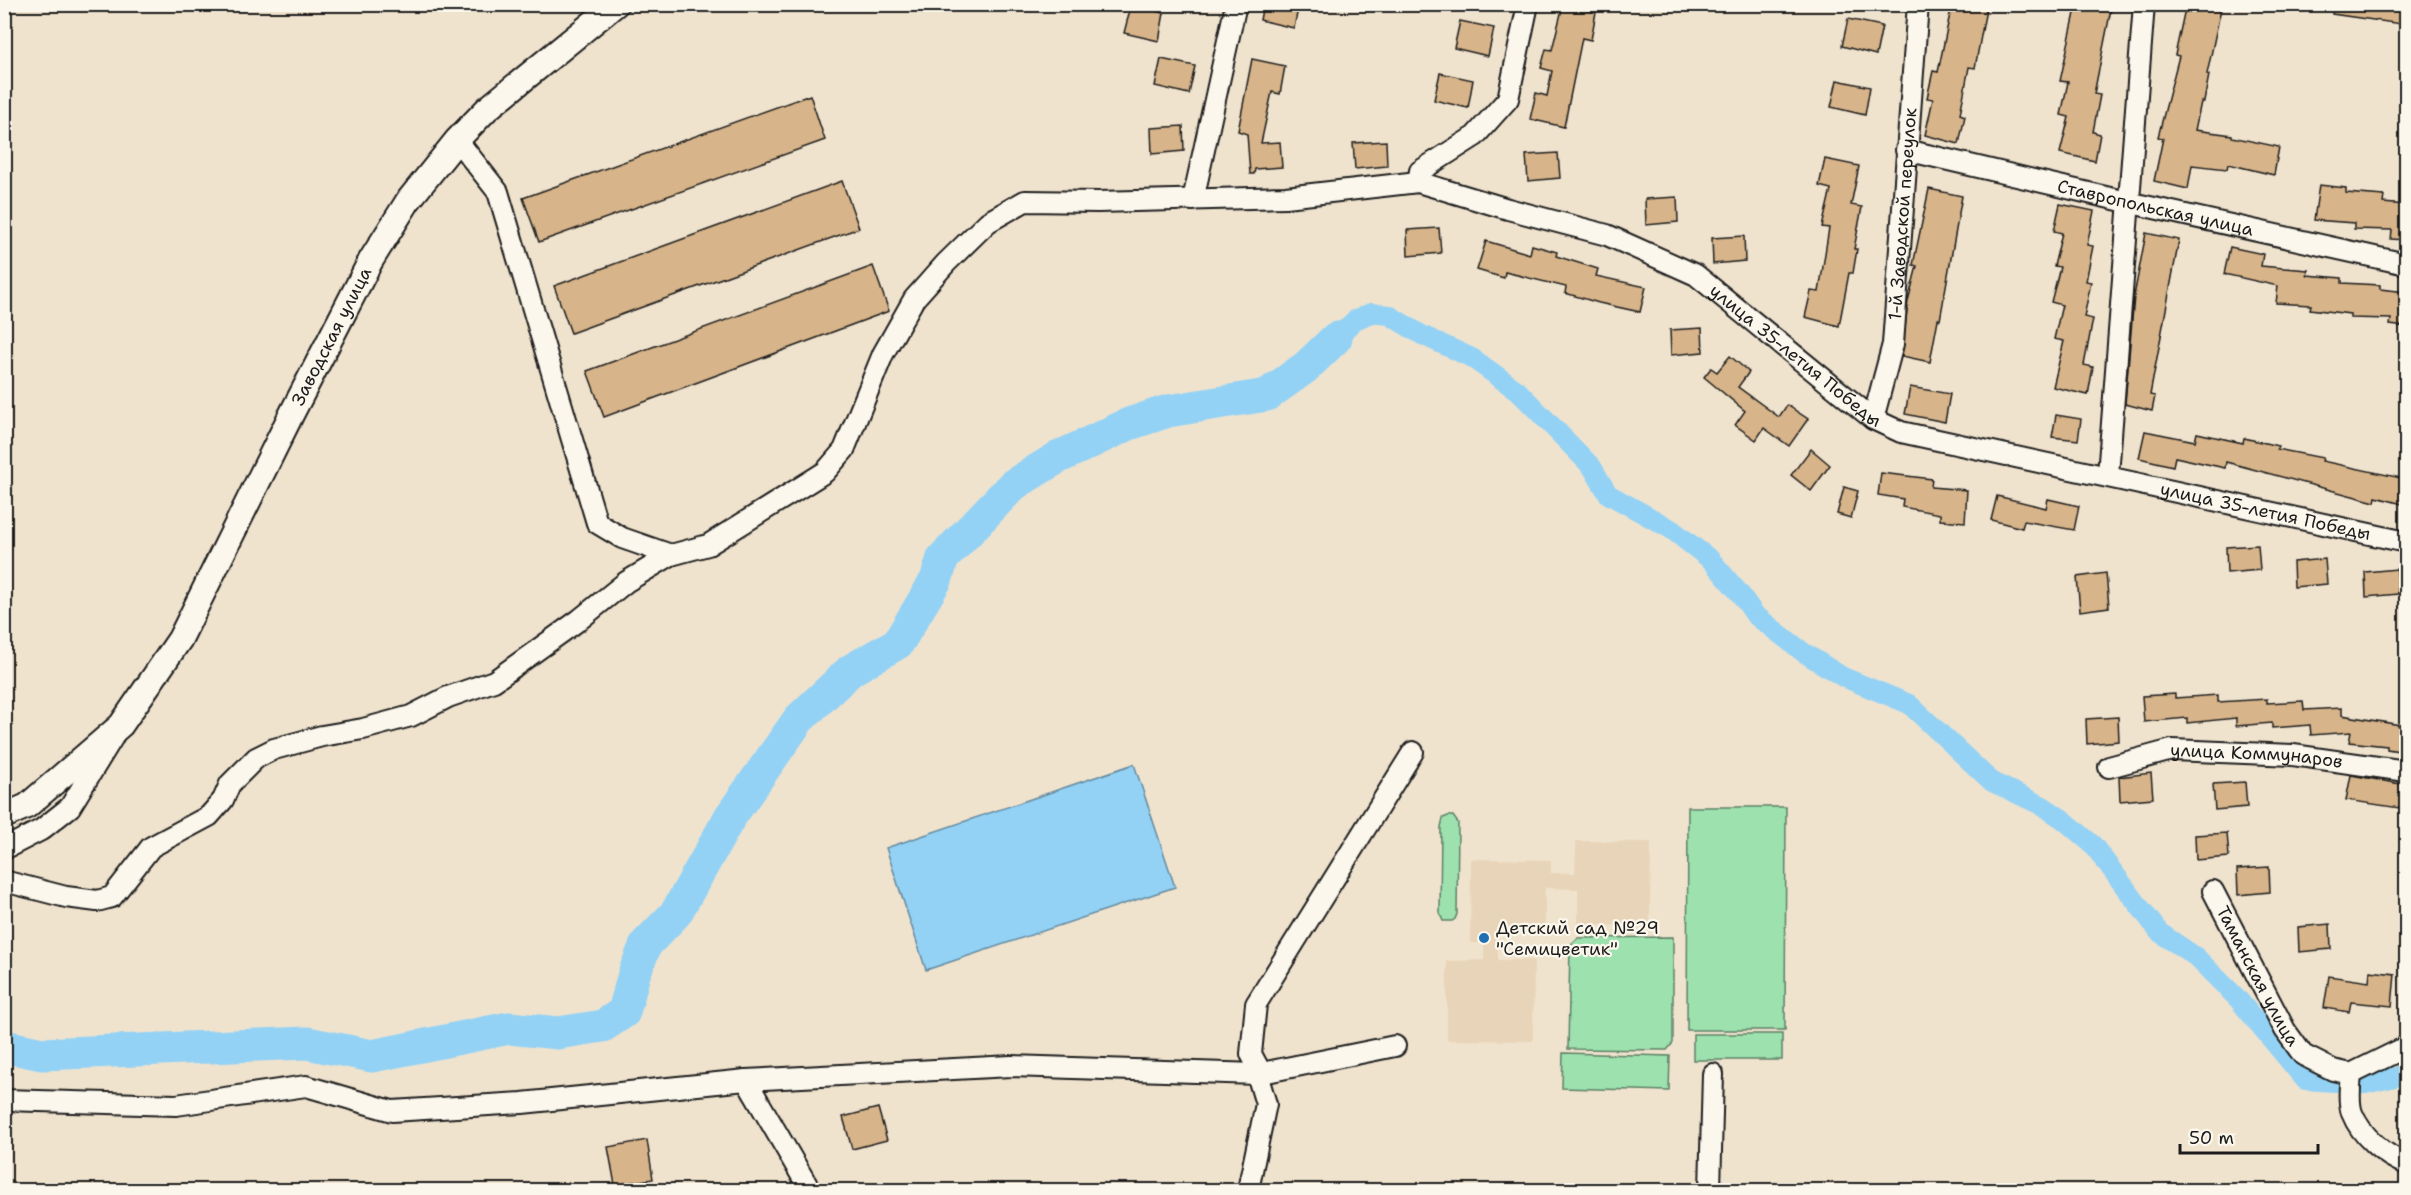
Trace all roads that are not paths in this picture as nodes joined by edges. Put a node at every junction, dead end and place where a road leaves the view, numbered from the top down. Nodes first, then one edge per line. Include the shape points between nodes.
1 (616, 4) edge
2 (1236, 4) edge
3 (1528, 4) edge
4 (1918, 4) edge
5 (2144, 4) edge
6 (458, 140) junction
7 (1906, 150) junction
8 (1418, 182) junction
9 (1193, 200) junction
10 (2127, 202) junction
11 (2406, 264) edge
12 (1873, 419) junction
13 (2108, 475) junction
14 (2406, 542) edge
15 (671, 555) junction
16 (121, 725) junction
17 (1413, 752) dead end
18 (2109, 767) dead end
19 (2406, 771) edge
20 (4, 816) edge
21 (4, 849) edge
22 (4, 881) edge
23 (2213, 891) dead end
24 (1395, 1046) dead end
25 (2406, 1047) edge
26 (1257, 1074) junction
27 (1713, 1074) dead end
28 (2350, 1074) junction
29 (746, 1080) junction
30 (4, 1100) edge
31 (2406, 1164) edge
32 (810, 1191) edge
33 (1248, 1191) edge
34 (1710, 1191) edge

1 - 6 main road, Заводская улица via 487,109
2 - 9 street
3 - 8 street via 1508,99 1475,136 1420,171
4 - 7 street, 1-й Заводской переулок
5 - 10 street
6 - 15 street via 498,192 597,523 622,538
6 - 16 main road, Заводская улица via 408,201 371,260 180,639
7 - 10 street, Ставропольская улица
7 - 12 street, 1-й Заводской переулок via 1893,344
8 - 9 street, улица 35-летия Победы via 1286,197
8 - 12 street, улица 35-летия Победы via 1607,236 1696,275
9 - 15 street, улица 35-летия Победы via 1025,201 988,222 914,299 883,354 844,450 825,472 708,545
10 - 11 street, Ставропольская улица
10 - 13 street
12 - 13 street, улица 35-летия Победы via 1901,432
13 - 14 street, улица 35-летия Победы
15 - 22 street, улица 35-летия Победы via 626,582 494,681 448,697 411,716 274,749 256,758 230,784 209,816 151,847 112,897 97,901 66,897
16 - 20 main road, Заводская улица via 27,806
16 - 21 street via 70,807 41,830
17 - 26 street via 1257,1004 1251,1053
18 - 19 street, улица Коммунаров via 2172,750 2293,755
23 - 28 street, Таманская улица via 2285,1030 2303,1055
24 - 26 street
25 - 28 street
26 - 29 street via 1011,1065
26 - 33 street via 1266,1104
27 - 34 street
28 - 31 street via 2351,1112 2367,1137
29 - 30 street via 522,1103 392,1110 306,1086 176,1105
29 - 32 street

